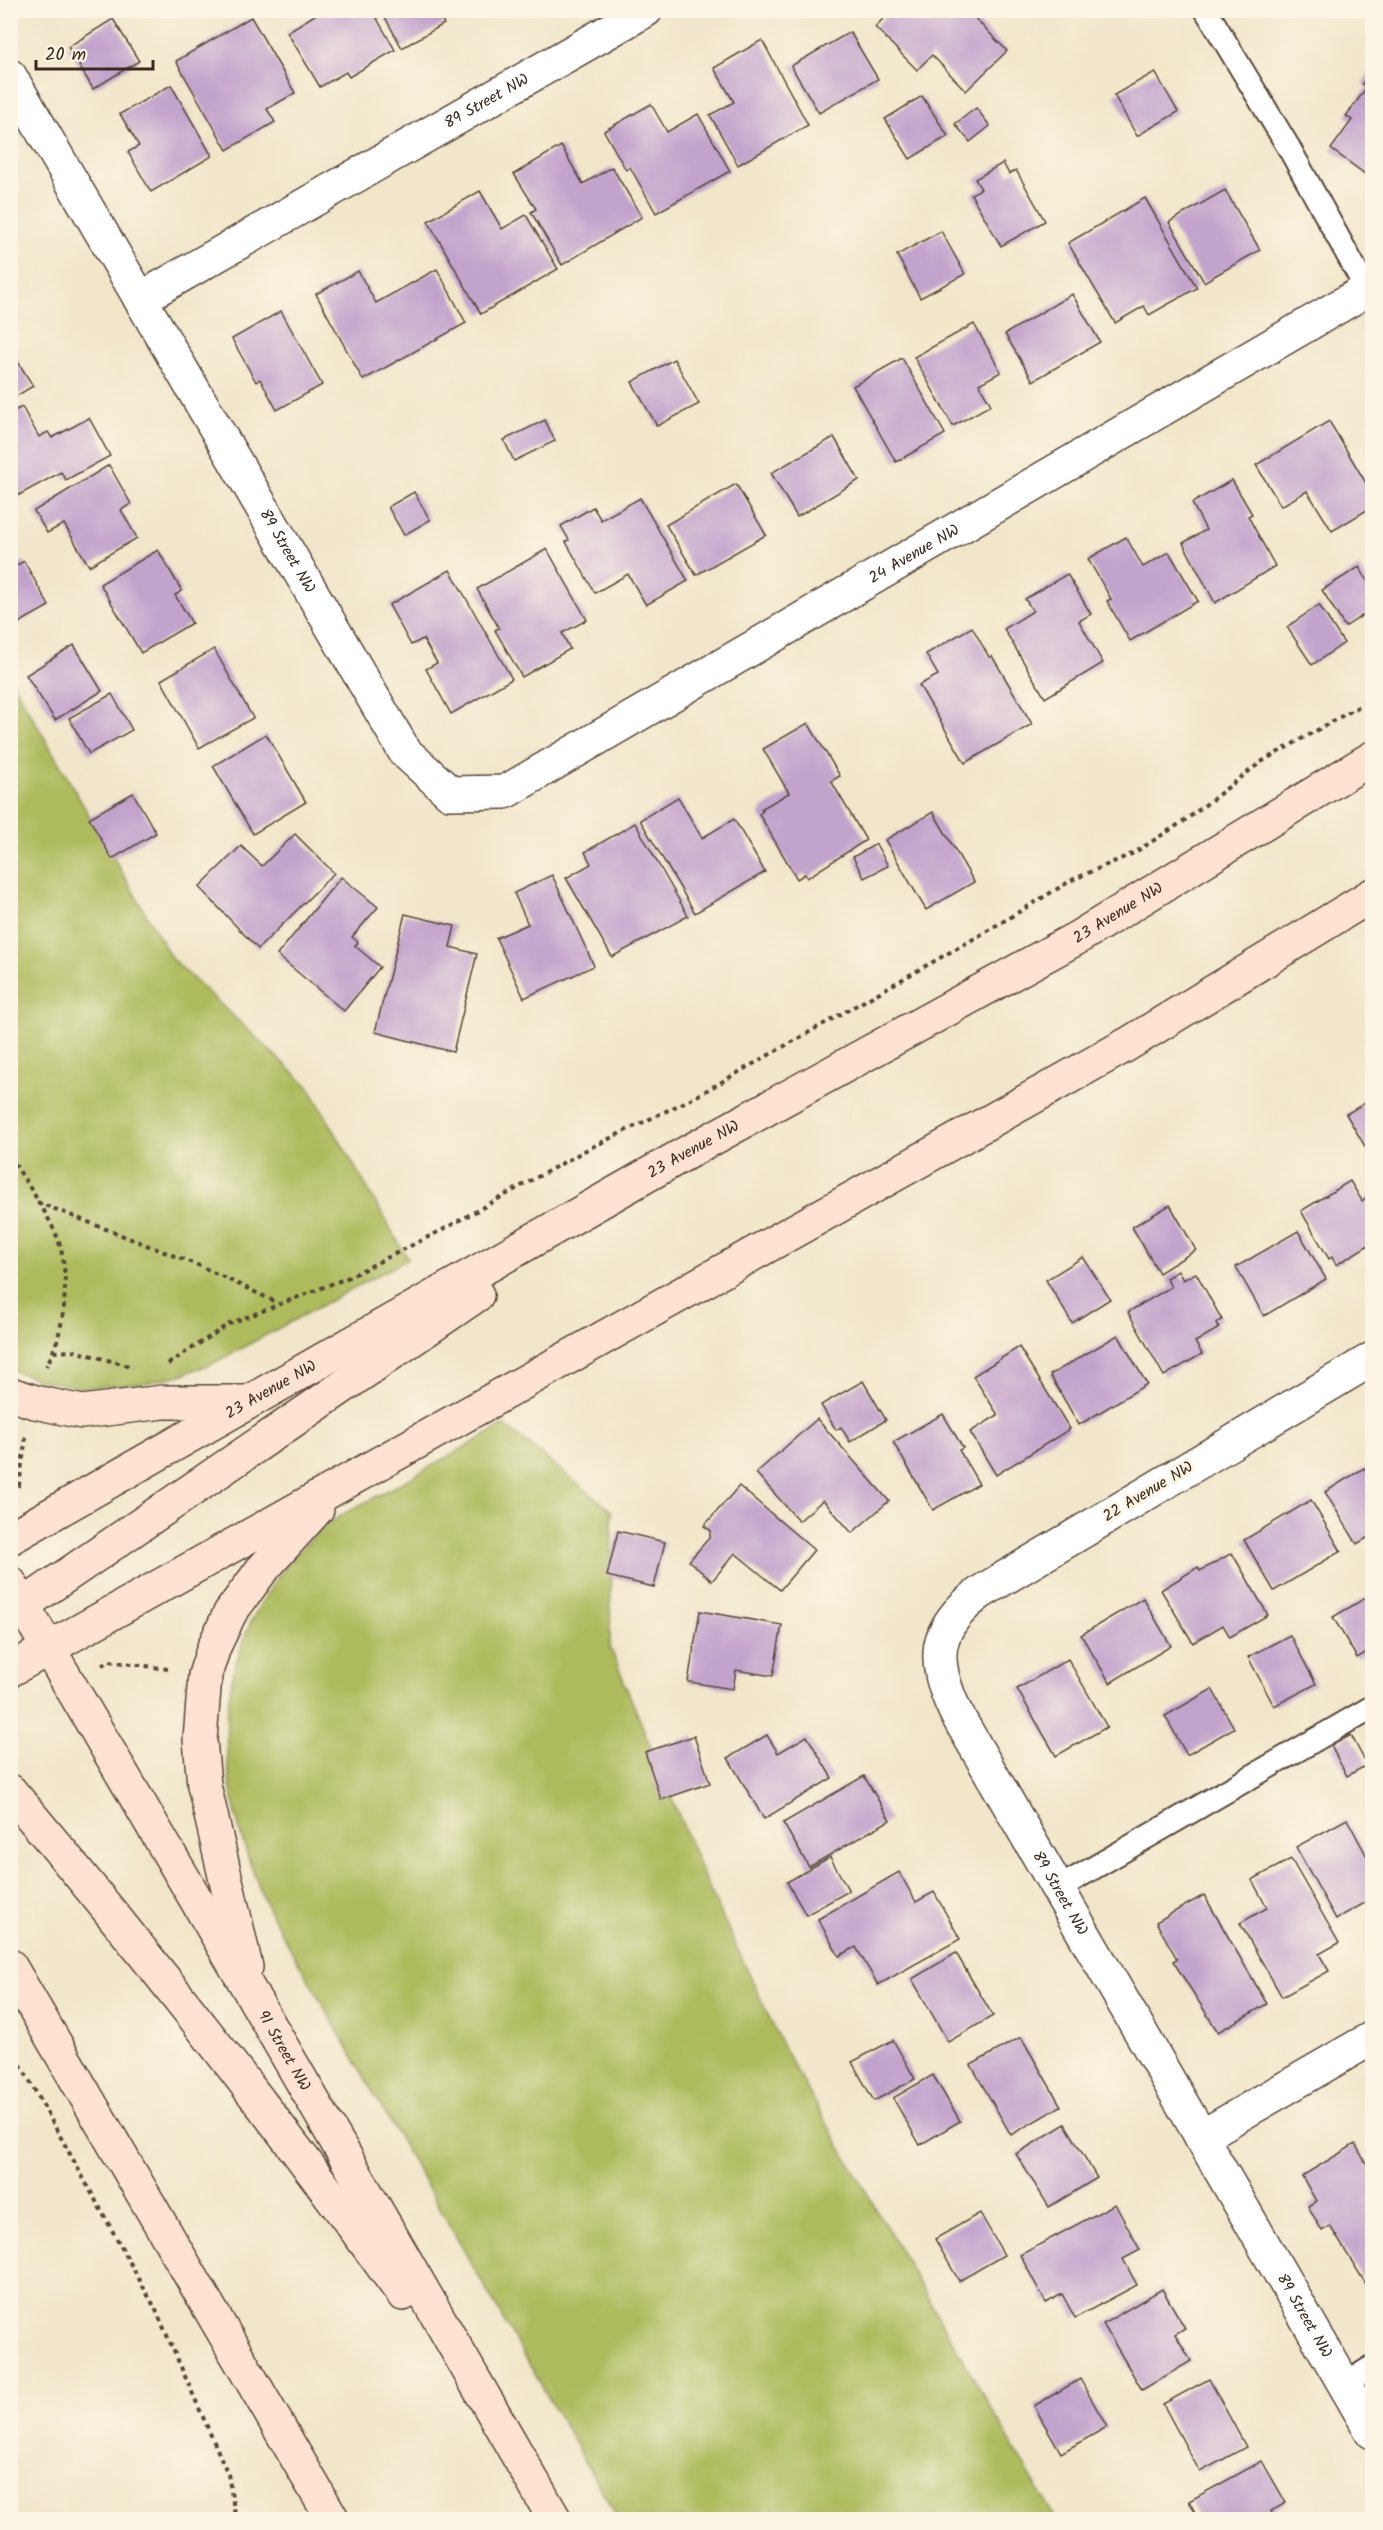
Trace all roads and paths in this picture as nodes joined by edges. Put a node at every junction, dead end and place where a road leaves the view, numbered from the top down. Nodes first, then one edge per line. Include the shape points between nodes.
1 (646, 10) edge
2 (1206, 10) edge
3 (10, 76) edge
4 (1370, 289) edge
5 (140, 299) junction
6 (1372, 699) edge
7 (1372, 758) edge
8 (450, 793) joint
9 (1372, 895) edge
10 (10, 1156) edge
11 (679, 1157) junction
12 (36, 1201) junction
13 (278, 1303) junction
14 (1372, 1359) edge
15 (165, 1365) dead end
16 (139, 1368) dead end
17 (23, 1398) edge
18 (250, 1402) junction
19 (335, 1489) junction
20 (10, 1490) edge
21 (10, 1538) edge
22 (14, 1601) edge
23 (10, 1637) edge
24 (940, 1642) joint
25 (46, 1648) junction
26 (10, 1670) edge
27 (96, 1670) dead end
28 (178, 1670) dead end
29 (1372, 1707) edge
30 (10, 1791) edge
31 (1057, 1889) junction
32 (10, 1965) edge
33 (251, 1993) junction
34 (10, 1998) edge
35 (1372, 2038) edge
36 (10, 2046) edge
37 (76, 2079) junction
38 (1202, 2137) junction
39 (1372, 2367) edge
40 (1345, 2384) junction
41 (1372, 2432) edge
42 (505, 2433) junction
43 (236, 2520) edge
44 (333, 2520) edge
45 (555, 2520) edge

1 - 5 street, 89 Street NW
2 - 4 lane
3 - 5 street, 89 Street NW
4 - 8 street, 24 Avenue NW via 505,792
5 - 8 street, 89 Street NW via 405,752
6 - 13 path via 1261,762 1187,819 1134,853 1072,880 694,1097 586,1150 348,1278
7 - 11 main road, 23 Avenue NW via 1077,938
9 - 19 main road via 1128,1044
10 - 12 path
11 - 18 main road, 23 Avenue NW
11 - 22 main road
12 - 13 path via 200,1266
12 - 16 path via 56,1233 65,1276 63,1318 54,1352 75,1351
13 - 15 path via 229,1324
14 - 24 street, 22 Avenue NW via 981,1592 957,1612
17 - 18 main road via 82,1412 163,1402
17 - 20 path via 27,1428 19,1485
18 - 21 main road, 23 Avenue NW
19 - 25 main road
19 - 33 main road via 261,1571 230,1613 205,1676 200,1740 204,1785
22 - 25 main road, 91 Street NW
23 - 25 main road
24 - 31 street, 89 Street NW via 945,1690
25 - 26 main road
25 - 33 main road, 91 Street NW
27 - 28 path via 109,1661
29 - 31 lane
30 - 42 main road via 233,2066
31 - 38 street, 89 Street NW
32 - 37 main road
33 - 42 main road, 91 Street NW
34 - 37 main road
35 - 38 street
36 - 43 path via 155,2307 228,2474
37 - 44 main road
38 - 40 street, 89 Street NW
39 - 40 lane
40 - 41 street, 89 Street NW
42 - 45 main road, 91 Street NW

